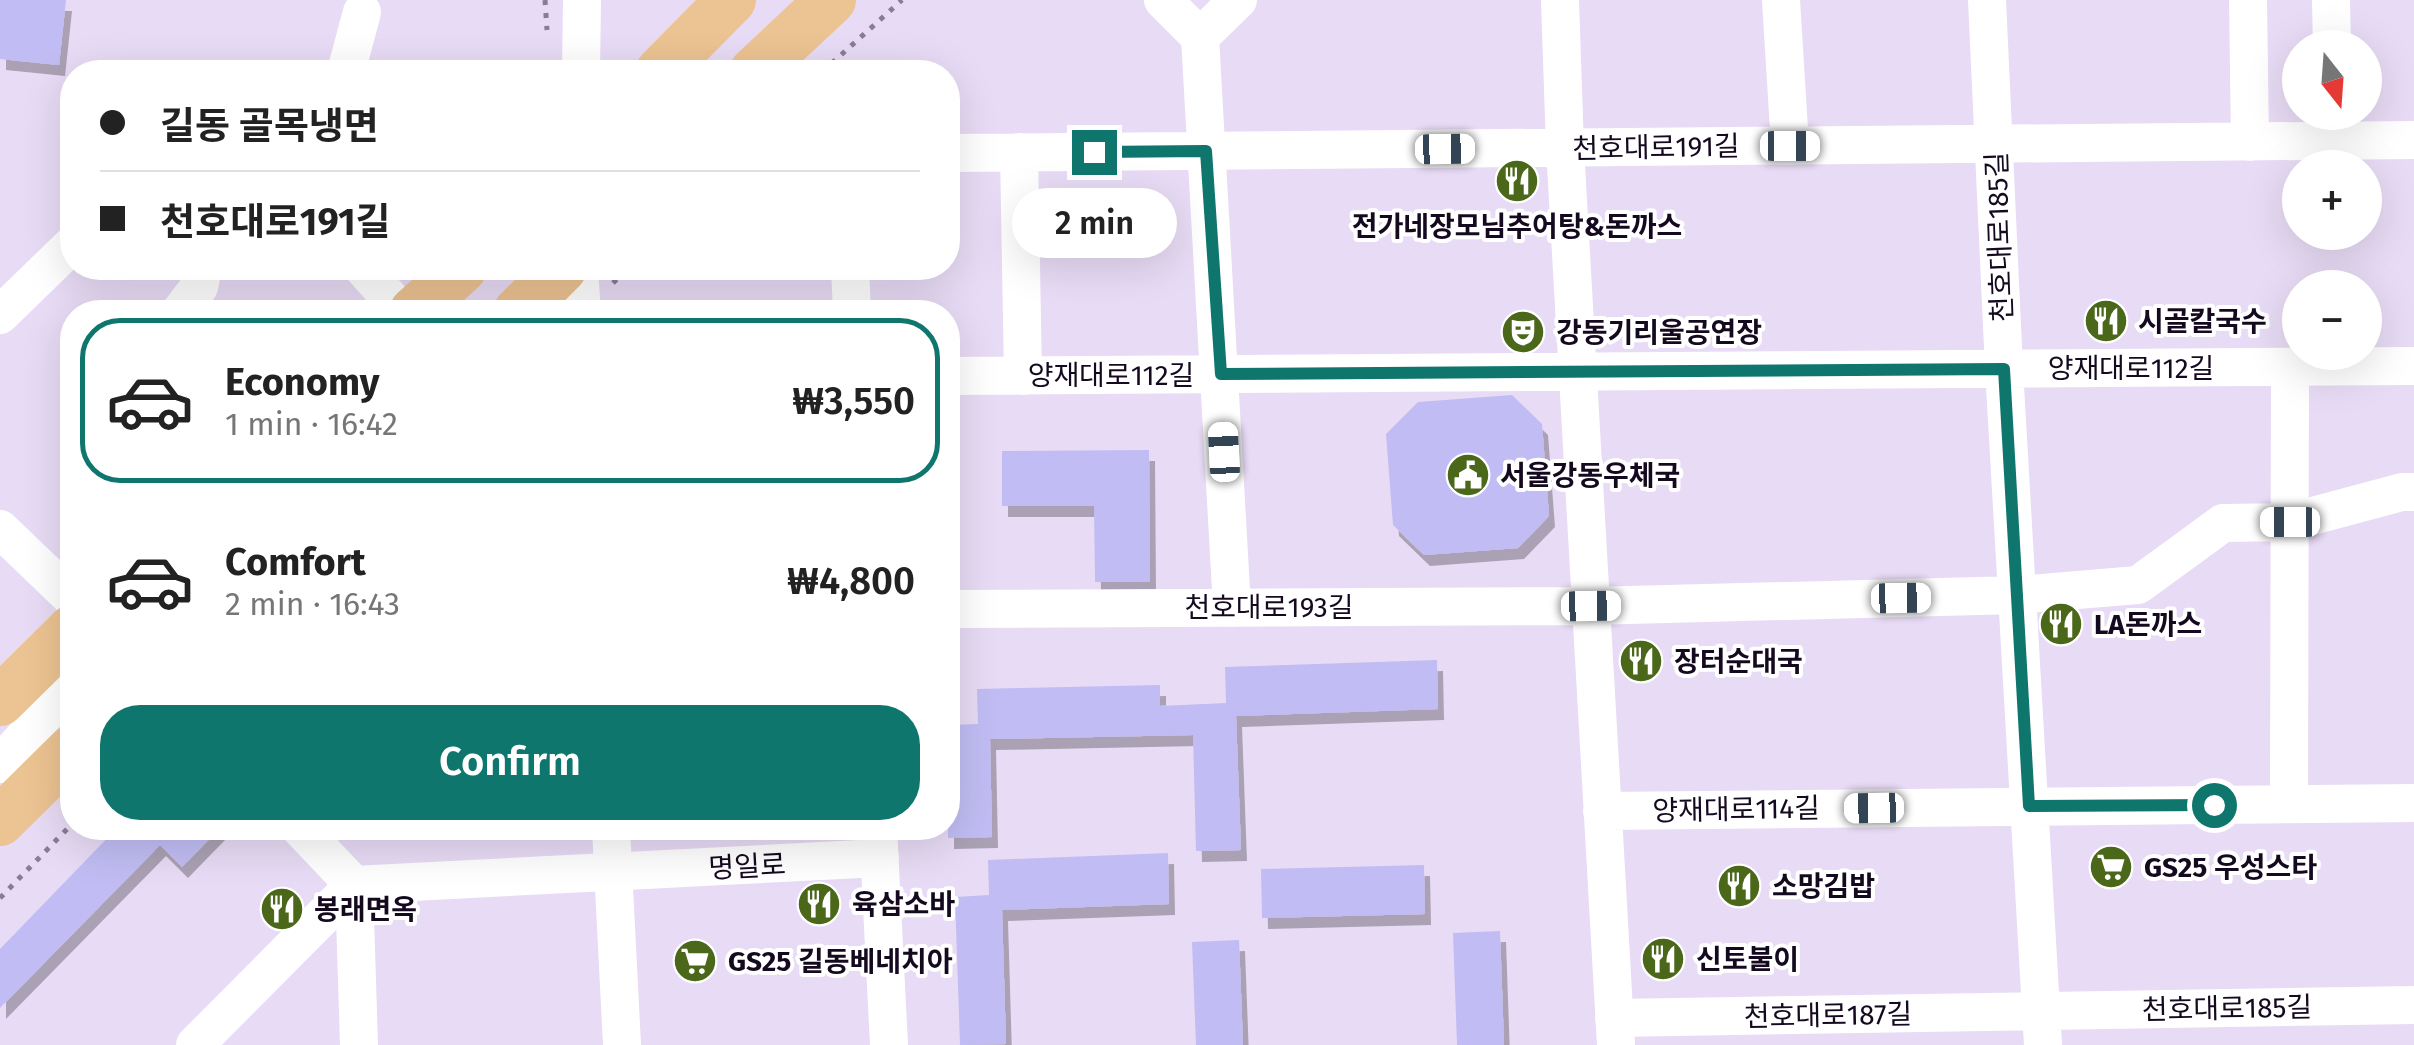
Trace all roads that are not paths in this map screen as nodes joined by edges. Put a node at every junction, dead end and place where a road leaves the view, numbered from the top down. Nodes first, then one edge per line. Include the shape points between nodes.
1 (582, 0) edge
2 (730, 0) edge
3 (819, 0) edge
4 (831, 0) edge
5 (1163, 0) edge
6 (1238, 0) edge
7 (1560, 0) edge
8 (1782, 0) edge
9 (1987, 0) edge
10 (2248, 0) edge
11 (2332, 0) edge
12 (362, 12) dead end
13 (2332, 30) edge
14 (1200, 37) junction
15 (349, 60) edge
16 (580, 60) edge
17 (672, 60) edge
18 (770, 60) edge
19 (772, 60) edge
20 (2317, 130) edge
21 (2352, 130) edge
22 (2414, 140) edge
23 (2250, 142) junction
24 (1996, 144) junction
25 (1790, 146) junction
26 (1565, 148) junction
27 (1206, 151) junction
28 (1019, 152) junction
29 (960, 153) edge
30 (60, 257) edge
31 (374, 280) edge
32 (449, 280) edge
33 (550, 280) edge
34 (391, 300) edge
35 (427, 300) edge
36 (530, 300) edge
37 (0, 316) edge
38 (2382, 366) edge
39 (2414, 366) edge
40 (2282, 367) edge
41 (2004, 369) junction
42 (2290, 370) edge
43 (1578, 372) junction
44 (1221, 374) junction
45 (960, 376) edge
46 (1022, 376) junction
47 (2414, 492) edge
48 (2290, 522) junction
49 (0, 529) edge
50 (60, 586) edge
51 (2017, 595) junction
52 (1591, 606) junction
53 (1232, 608) junction
54 (960, 609) edge
55 (60, 642) edge
56 (60, 698) edge
57 (0, 701) edge
58 (60, 762) edge
59 (0, 764) edge
60 (2414, 803) edge
61 (2289, 804) junction
62 (2029, 806) junction
63 (1602, 810) junction
64 (0, 821) edge
65 (311, 840) edge
66 (612, 840) edge
67 (879, 843) edge
68 (613, 873) junction
69 (354, 885) junction
70 (2414, 1005) edge
71 (2042, 1028) edge
72 (1615, 1032) edge
73 (195, 1045) edge
74 (359, 1045) edge
75 (622, 1045) edge
76 (889, 1045) edge

1 - 16 street
2 - 17 main road
3 - 18 street
4 - 19 main road
5 - 14 street
6 - 14 street
7 - 26 street, 천호대로187길
8 - 25 street
9 - 24 street, 천호대로185길
10 - 23 street
11 - 13 street
12 - 15 street
14 - 27 street
20 - 23 street, 천호대로191길
21 - 22 street, 천호대로191길
23 - 24 street, 천호대로191길
24 - 25 street, 천호대로191길
24 - 41 street, 천호대로185길
25 - 26 street, 천호대로191길
26 - 27 street, 천호대로191길
26 - 43 street, 천호대로187길
27 - 28 street, 천호대로191길
27 - 44 street
28 - 29 street, 천호대로191길
28 - 46 street
30 - 37 street
31 - 34 street
32 - 35 main road
33 - 36 main road
38 - 39 street, 양재대로112길
40 - 41 street, 양재대로112길
41 - 43 street, 양재대로112길
41 - 51 street, 천호대로185길
42 - 48 street
43 - 44 street, 양재대로112길
43 - 52 street, 천호대로187길
44 - 46 street, 양재대로112길
44 - 53 street
45 - 46 street, 양재대로112길
47 - 48 street
48 - 51 street via 2222,523 2138,585
48 - 61 street
49 - 50 street
51 - 52 street
51 - 62 street, 천호대로185길
52 - 53 street, 천호대로193길
52 - 63 street, 천호대로187길
53 - 54 street, 천호대로193길
55 - 57 main road
56 - 59 street
58 - 64 main road
60 - 61 street, 양재대로114길
61 - 62 street, 양재대로114길
62 - 63 street, 양재대로114길
62 - 71 street, 천호대로185길
63 - 72 street, 천호대로187길
65 - 69 street
66 - 68 street
67 - 68 street, 명일로
67 - 76 street
68 - 69 street, 명일로
68 - 75 street
69 - 73 street
69 - 74 street
70 - 71 street, 천호대로185길
71 - 72 street, 천호대로187길

